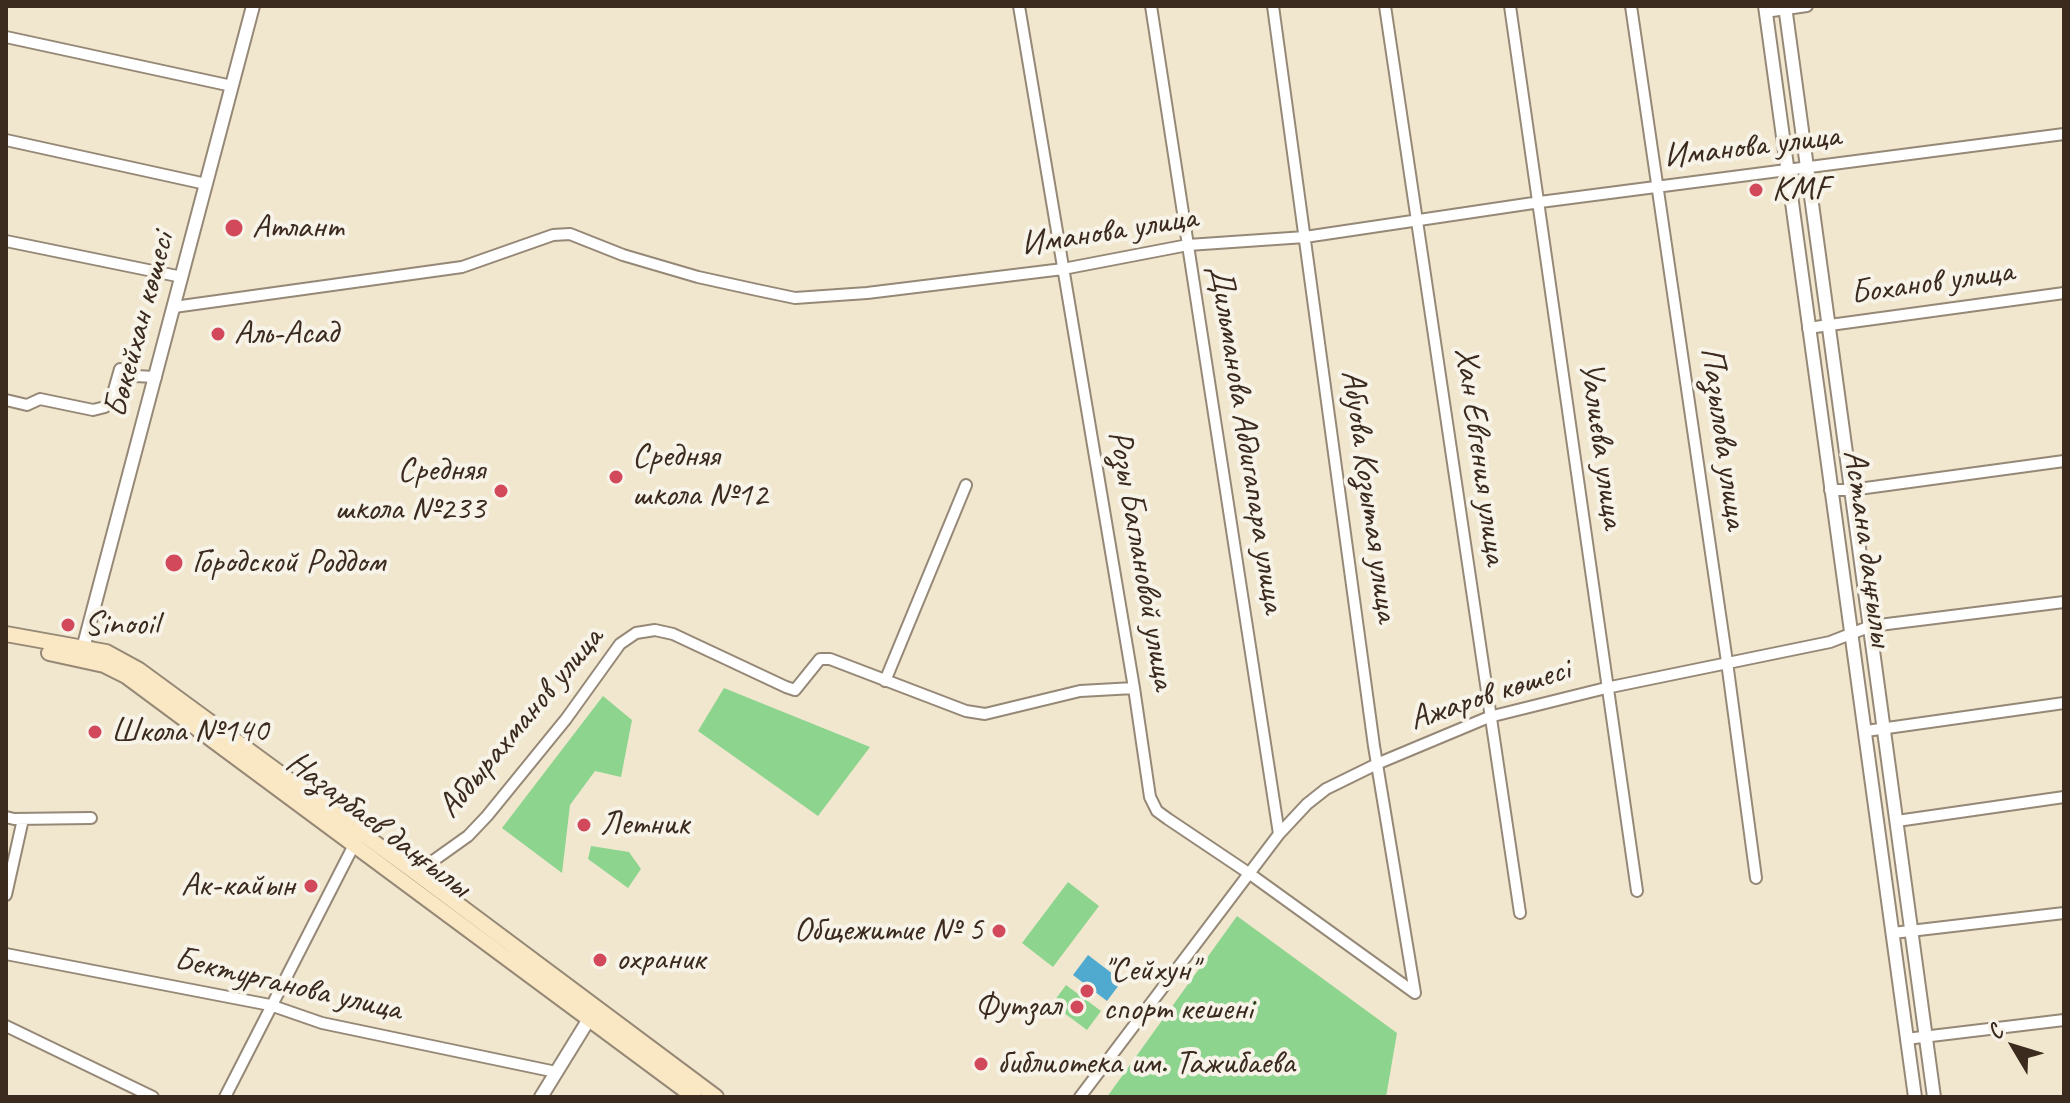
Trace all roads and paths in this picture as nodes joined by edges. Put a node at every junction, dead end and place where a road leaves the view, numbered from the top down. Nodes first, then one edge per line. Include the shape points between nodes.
1 (253, 6) edge
2 (1019, 6) edge
3 (1151, 6) edge
4 (1273, 6) edge
5 (1385, 6) edge
6 (1510, 6) edge
7 (1631, 6) edge
8 (1807, 6) edge
9 (1785, 8) edge
10 (1765, 9) edge
11 (6, 37) edge
12 (232, 86) junction
13 (2064, 134) edge
14 (6, 140) edge
15 (1806, 169) junction
16 (1786, 170) junction
17 (206, 184) junction
18 (1658, 186) junction
19 (1540, 202) junction
20 (1419, 220) junction
21 (1305, 237) junction
22 (6, 241) edge
23 (1188, 245) junction
24 (1063, 269) junction
25 (182, 277) junction
26 (2064, 293) edge
27 (174, 307) junction
28 (1829, 325) junction
29 (1808, 328) junction
30 (156, 377) junction
31 (6, 400) edge
32 (2064, 461) edge
33 (966, 485) dead end
34 (1830, 490) junction
35 (1851, 490) junction
36 (2064, 602) edge
37 (1871, 626) junction
38 (1850, 633) junction
39 (6, 634) edge
40 (6, 643) edge
41 (82, 654) junction
42 (1727, 662) junction
43 (885, 681) junction
44 (1134, 688) junction
45 (1606, 688) junction
46 (2064, 703) edge
47 (1489, 717) junction
48 (1885, 728) junction
49 (1866, 731) junction
50 (1379, 763) junction
51 (2064, 797) edge
52 (6, 817) edge
53 (91, 818) dead end
54 (23, 819) junction
55 (1897, 821) junction
56 (1279, 834) junction
57 (357, 838) junction
58 (416, 873) junction
59 (1250, 874) junction
60 (1756, 878) dead end
61 (1637, 891) dead end
62 (6, 895) edge
63 (1520, 913) dead end
64 (2064, 913) edge
65 (1912, 931) junction
66 (1893, 933) junction
67 (6, 954) edge
68 (1415, 993) joint
69 (270, 1005) junction
70 (593, 1012) junction
71 (2064, 1020) edge
72 (6, 1026) edge
73 (1927, 1038) junction
74 (1906, 1039) junction
75 (556, 1072) junction
76 (153, 1097) edge
77 (225, 1097) edge
78 (541, 1097) edge
79 (694, 1097) edge
80 (716, 1097) edge
81 (1080, 1097) edge
82 (1915, 1097) edge
83 (1934, 1097) edge

1 - 12 street, Бөкейхан көшесі
2 - 24 street, Розы Баглановой улица
3 - 23 street, Дильманова Абдигапара улица
4 - 21 street, Абуова Козытая улица
5 - 20 street, Хан Евгения улица
6 - 19 street, Уалиева улица
7 - 18 street, Пазылова улица
8 - 9 street
9 - 10 street
9 - 15 street, Астана даңғылы
10 - 16 street, Астана даңғылы
11 - 12 street
12 - 17 street, Бөкейхан көшесі
13 - 15 street, Иманова улица
14 - 17 street
15 - 16 street, Иманова улица
15 - 28 street, Астана даңғылы
16 - 18 street, Иманова улица
16 - 29 street, Астана даңғылы
17 - 25 street, Бөкейхан көшесі
18 - 19 street, Иманова улица
18 - 42 street, Пазылова улица
19 - 20 street, Иманова улица
19 - 45 street, Уалиева улица
20 - 21 street, Иманова улица
20 - 47 street, Хан Евгения улица
21 - 23 street, Иманова улица
21 - 50 street, Абуова Козытая улица
22 - 25 street
23 - 24 street, Иманова улица
23 - 56 street, Дильманова Абдигапара улица
24 - 27 street, Иманова улица via 795,298 698,277 562,234 462,267
24 - 44 street, Розы Баглановой улица
25 - 27 street, Бөкейхан көшесі
26 - 28 street, Боханов улица
27 - 30 street, Бөкейхан көшесі
28 - 29 street, Боханов улица
28 - 35 street, Астана даңғылы
29 - 34 street, Астана даңғылы
30 - 31 street via 120,369 112,397 105,407 93,410 40,399 27,405
30 - 41 street, Бөкейхан көшесі
32 - 35 street
33 - 43 street
34 - 35 street
34 - 38 street, Астана даңғылы
35 - 37 street, Астана даңғылы
36 - 37 street, Ажаров көшесі
37 - 38 street, Ажаров көшесі
37 - 48 street, Астана даңғылы
38 - 42 street, Ажаров көшесі via 1830,642
38 - 49 street, Астана даңғылы
39 - 41 main road
40 - 41 main road, Назарбаев даңғылы
41 - 57 main road, Назарбаев даңғылы via 126,676
42 - 45 street, Ажаров көшесі
42 - 60 street, Пазылова улица
43 - 44 street, Абдырахманов улица via 985,714 1080,691
43 - 58 street, Абдырахманов улица via 820,659 795,690 673,634 636,633 620,644 487,816
44 - 59 street, Розы Баглановой улица via 1150,797 1157,811
45 - 47 street, Ажаров көшесі
45 - 61 street, Уалиева улица
46 - 48 street
47 - 50 street, Ажаров көшесі
47 - 63 street, Хан Евгения улица
48 - 49 street
48 - 55 street, Астана даңғылы
49 - 66 street, Астана даңғылы
50 - 56 street, Ажаров көшесі via 1326,789
50 - 68 street, Абуова Козытая улица
51 - 55 street
52 - 54 street
53 - 54 street
54 - 62 street
55 - 65 street, Астана даңғылы
56 - 59 street, Ажаров көшесі
57 - 58 main road, Назарбаев даңғылы
57 - 69 street
57 - 70 main road, Назарбаев даңғылы
58 - 70 main road, Назарбаев даңғылы
59 - 68 street, Розы Баглановой улица
59 - 81 street, Ажаров көшесі
64 - 65 street
65 - 66 street
65 - 73 street, Астана даңғылы
66 - 74 street, Астана даңғылы
67 - 69 street, Бектурганова улица
69 - 75 street, Бектурганова улица via 322,1023
69 - 77 street
70 - 75 street
70 - 79 main road, Назарбаев даңғылы
70 - 80 main road, Назарбаев даңғылы
71 - 73 street
72 - 76 street
73 - 74 street
73 - 83 street, Астана даңғылы
74 - 82 street, Астана даңғылы
75 - 78 street

